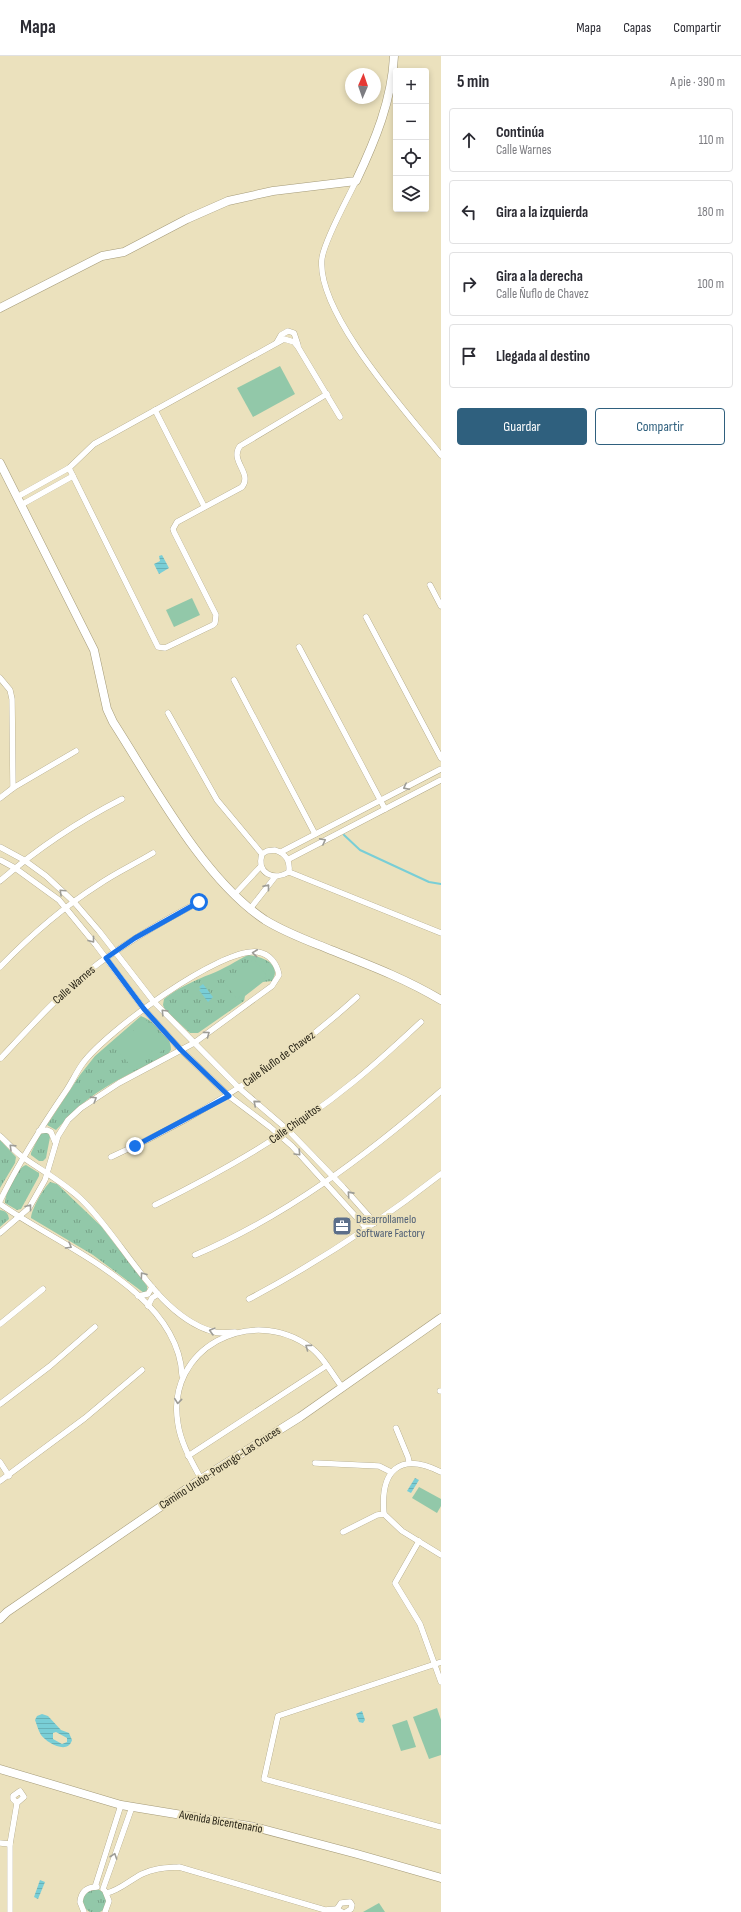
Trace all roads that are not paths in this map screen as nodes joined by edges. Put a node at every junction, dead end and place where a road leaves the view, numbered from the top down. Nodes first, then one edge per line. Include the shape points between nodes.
1 (394, 56) edge
2 (356, 181) junction
3 (0, 308) edge
4 (277, 342) junction
5 (298, 347) junction
6 (327, 394) junction
7 (155, 410) junction
8 (340, 417) dead end
9 (441, 455) edge
10 (0, 463) edge
11 (69, 468) junction
12 (73, 476) junction
13 (17, 497) junction
14 (21, 505) junction
15 (204, 506) junction
16 (430, 585) dead end
17 (441, 606) edge
18 (366, 617) dead end
19 (300, 647) dead end
20 (0, 678) edge
21 (234, 680) dead end
22 (168, 713) dead end
23 (76, 751) dead end
24 (441, 758) edge
25 (441, 769) edge
26 (441, 780) edge
27 (13, 788) junction
28 (0, 798) edge
29 (122, 798) dead end
30 (380, 800) junction
31 (385, 809) junction
32 (316, 834) junction
33 (0, 847) edge
34 (281, 852) junction
35 (153, 853) dead end
36 (262, 854) junction
37 (289, 859) junction
38 (0, 860) edge
39 (24, 860) junction
40 (260, 866) junction
41 (15, 868) junction
42 (289, 872) junction
43 (275, 877) junction
44 (0, 881) edge
45 (235, 894) junction
46 (74, 902) junction
47 (199, 902) dead end
48 (66, 908) junction
49 (250, 909) junction
50 (441, 933) edge
51 (114, 952) junction
52 (106, 958) junction
53 (0, 967) edge
54 (358, 997) dead end
55 (441, 1000) edge
56 (154, 1002) junction
57 (144, 1009) junction
58 (421, 1022) dead end
59 (194, 1044) junction
60 (181, 1050) junction
61 (1, 1058) dead end
62 (239, 1088) junction
63 (441, 1091) edge
64 (229, 1096) junction
65 (288, 1130) junction
66 (39, 1131) junction
67 (0, 1136) edge
68 (280, 1136) junction
69 (56, 1142) junction
70 (23, 1157) junction
71 (111, 1157) dead end
72 (47, 1172) junction
73 (441, 1174) edge
74 (333, 1177) junction
75 (324, 1183) junction
76 (0, 1201) edge
77 (0, 1204) edge
78 (155, 1205) dead end
79 (19, 1217) junction
80 (375, 1223) junction
81 (367, 1229) junction
82 (0, 1233) edge
83 (195, 1255) dead end
84 (152, 1287) junction
85 (43, 1290) dead end
86 (158, 1294) junction
87 (138, 1296) junction
88 (249, 1299) dead end
89 (148, 1306) junction
90 (441, 1318) edge
91 (0, 1324) edge
92 (95, 1327) dead end
93 (235, 1332) junction
94 (326, 1366) junction
95 (142, 1370) dead end
96 (182, 1375) junction
97 (342, 1387) junction
98 (0, 1404) edge
99 (396, 1428) dead end
100 (188, 1456) junction
101 (0, 1462) edge
102 (409, 1462) junction
103 (315, 1463) dead end
104 (391, 1472) junction
105 (441, 1472) edge
106 (9, 1476) junction
107 (201, 1479) junction
108 (0, 1481) edge
109 (384, 1514) junction
110 (343, 1532) dead end
111 (419, 1541) junction
112 (441, 1555) edge
113 (0, 1619) edge
114 (441, 1662) edge
115 (434, 1665) junction
116 (441, 1682) edge
117 (0, 1769) edge
118 (17, 1803) dead end
119 (121, 1805) junction
120 (132, 1807) junction
121 (441, 1827) edge
122 (0, 1843) edge
123 (10, 1844) junction
124 (441, 1878) edge
125 (95, 1887) junction
126 (105, 1891) junction
127 (323, 1911) edge
128 (340, 1911) edge
129 (10, 1912) edge
130 (83, 1912) edge
131 (105, 1912) edge
132 (346, 1912) edge

1 - 2 street via 389,96 370,151
2 - 3 street via 273,191 228,201 124,252 102,256
2 - 9 street via 322,258 322,274 344,329 367,363
4 - 5 street via 290,340
4 - 5 street via 284,332 292,331 297,337
4 - 7 street
5 - 6 street
6 - 8 street
6 - 15 street via 240,446 236,454 245,475 244,483
7 - 11 street via 94,444
7 - 15 street
10 - 13 street
11 - 12 street
11 - 13 street
12 - 14 street
12 - 15 street via 161,649 213,625 216,619 173,528 177,522
13 - 14 street
14 - 45 street via 94,650 107,709 113,722 183,831 205,862
16 - 17 street
18 - 24 street
19 - 30 street
20 - 27 street via 10,690 12,699
21 - 32 street
22 - 36 street via 217,800
23 - 27 street
25 -> 30 street
26 - 31 street
27 - 28 street
29 - 39 street via 81,820
30 - 31 street
30 - 32 street
37 -> 31 street
32 - 34 street
33 - 39 street
34 - 36 street via 275,850
34 - 37 street
35 - 46 street
36 - 40 street
37 - 42 street
38 - 41 street
39 - 41 street
46 -> 39 street
40 - 43 street via 266,873
40 - 45 street
41 - 44 street
41 - 48 street
42 - 43 street
42 - 50 street
49 -> 43 street
45 - 49 street
46 - 48 street
46 - 51 street
47 - 51 street, Calle Warnes
48 -> 52 street
48 - 53 street
49 - 55 street via 288,932 405,980
51 - 52 street, Calle Warnes
51 - 56 street
52 - 57 street
52 - 61 street, Calle Warnes via 71,986
54 - 62 street, Calle Ñuflo de Chavez via 311,1036
56 - 57 street
59 -> 56 street
59 -> 56 street via 272,986 279,975 277,965 259,952 247,953 220,962 194,975
57 - 60 street
57 - 66 street via 99,1044 83,1063
58 - 65 street, Calle Chiquitos via 352,1084
59 - 60 street
59 - 62 street
60 - 64 street
69 -> 60 street via 68,1120 81,1108
62 - 64 street, Calle Ñuflo de Chavez
65 -> 62 street
63 - 74 street via 394,1131
64 - 68 street
64 - 71 street, Calle Ñuflo de Chavez
65 - 68 street, Calle Chiquitos
65 - 74 street
66 - 69 street via 51,1132
66 - 70 street
70 -> 67 street
68 -> 75 street
68 - 78 street, Calle Chiquitos
69 - 72 street
70 - 72 street
70 - 76 street
79 -> 72 street via 29,1208
84 -> 72 street via 97,1215 69,1188
73 - 80 street
74 - 75 street
80 -> 74 street
75 - 81 street
75 - 83 street via 260,1224
77 - 79 street
79 - 82 street
79 -> 87 street via 109,1271
80 - 81 street
81 - 88 street via 331,1253
84 - 86 street
84 - 87 street via 148,1294
85 - 91 street
86 - 89 street via 152,1298
93 -> 86 street via 218,1333 202,1328
87 - 89 street
89 - 96 street via 166,1325 178,1347
90 - 97 street, Camino Urubo-Porongo-Las Cruces
92 - 98 street
94 -> 93 street via 311,1347 287,1334 273,1331
93 - 96 street via 209,1345
94 - 97 street
94 - 100 street
95 - 106 street via 85,1418
96 -> 100 street via 178,1423
97 - 107 street, Camino Urubo-Porongo-Las Cruces via 300,1417
99 - 102 street
100 - 107 street
101 - 106 street
102 - 104 street
102 - 105 street
103 - 104 street via 379,1466
104 - 109 street via 384,1488
106 - 108 street
107 - 113 street, Camino Urubo-Porongo-Las Cruces
109 - 110 street via 376,1515
109 - 111 street via 402,1531
111 - 112 street
111 - 115 street via 395,1583 420,1624
114 - 115 street
115 - 116 street
115 - 121 street via 278,1716 264,1780
117 - 119 street, Avenida Bicentenario
118 - 123 street
119 - 120 street, Avenida Bicentenario
119 - 125 street
120 - 124 street, Avenida Bicentenario via 255,1827
126 -> 120 street
122 - 123 street
123 - 129 street
125 - 126 street
125 - 130 street via 86,1890 80,1897
126 - 127 street via 114,1892 155,1869 179,1867
126 - 131 street via 109,1901
127 - 128 street
128 - 132 street via 341,1904 350,1902 351,1910

